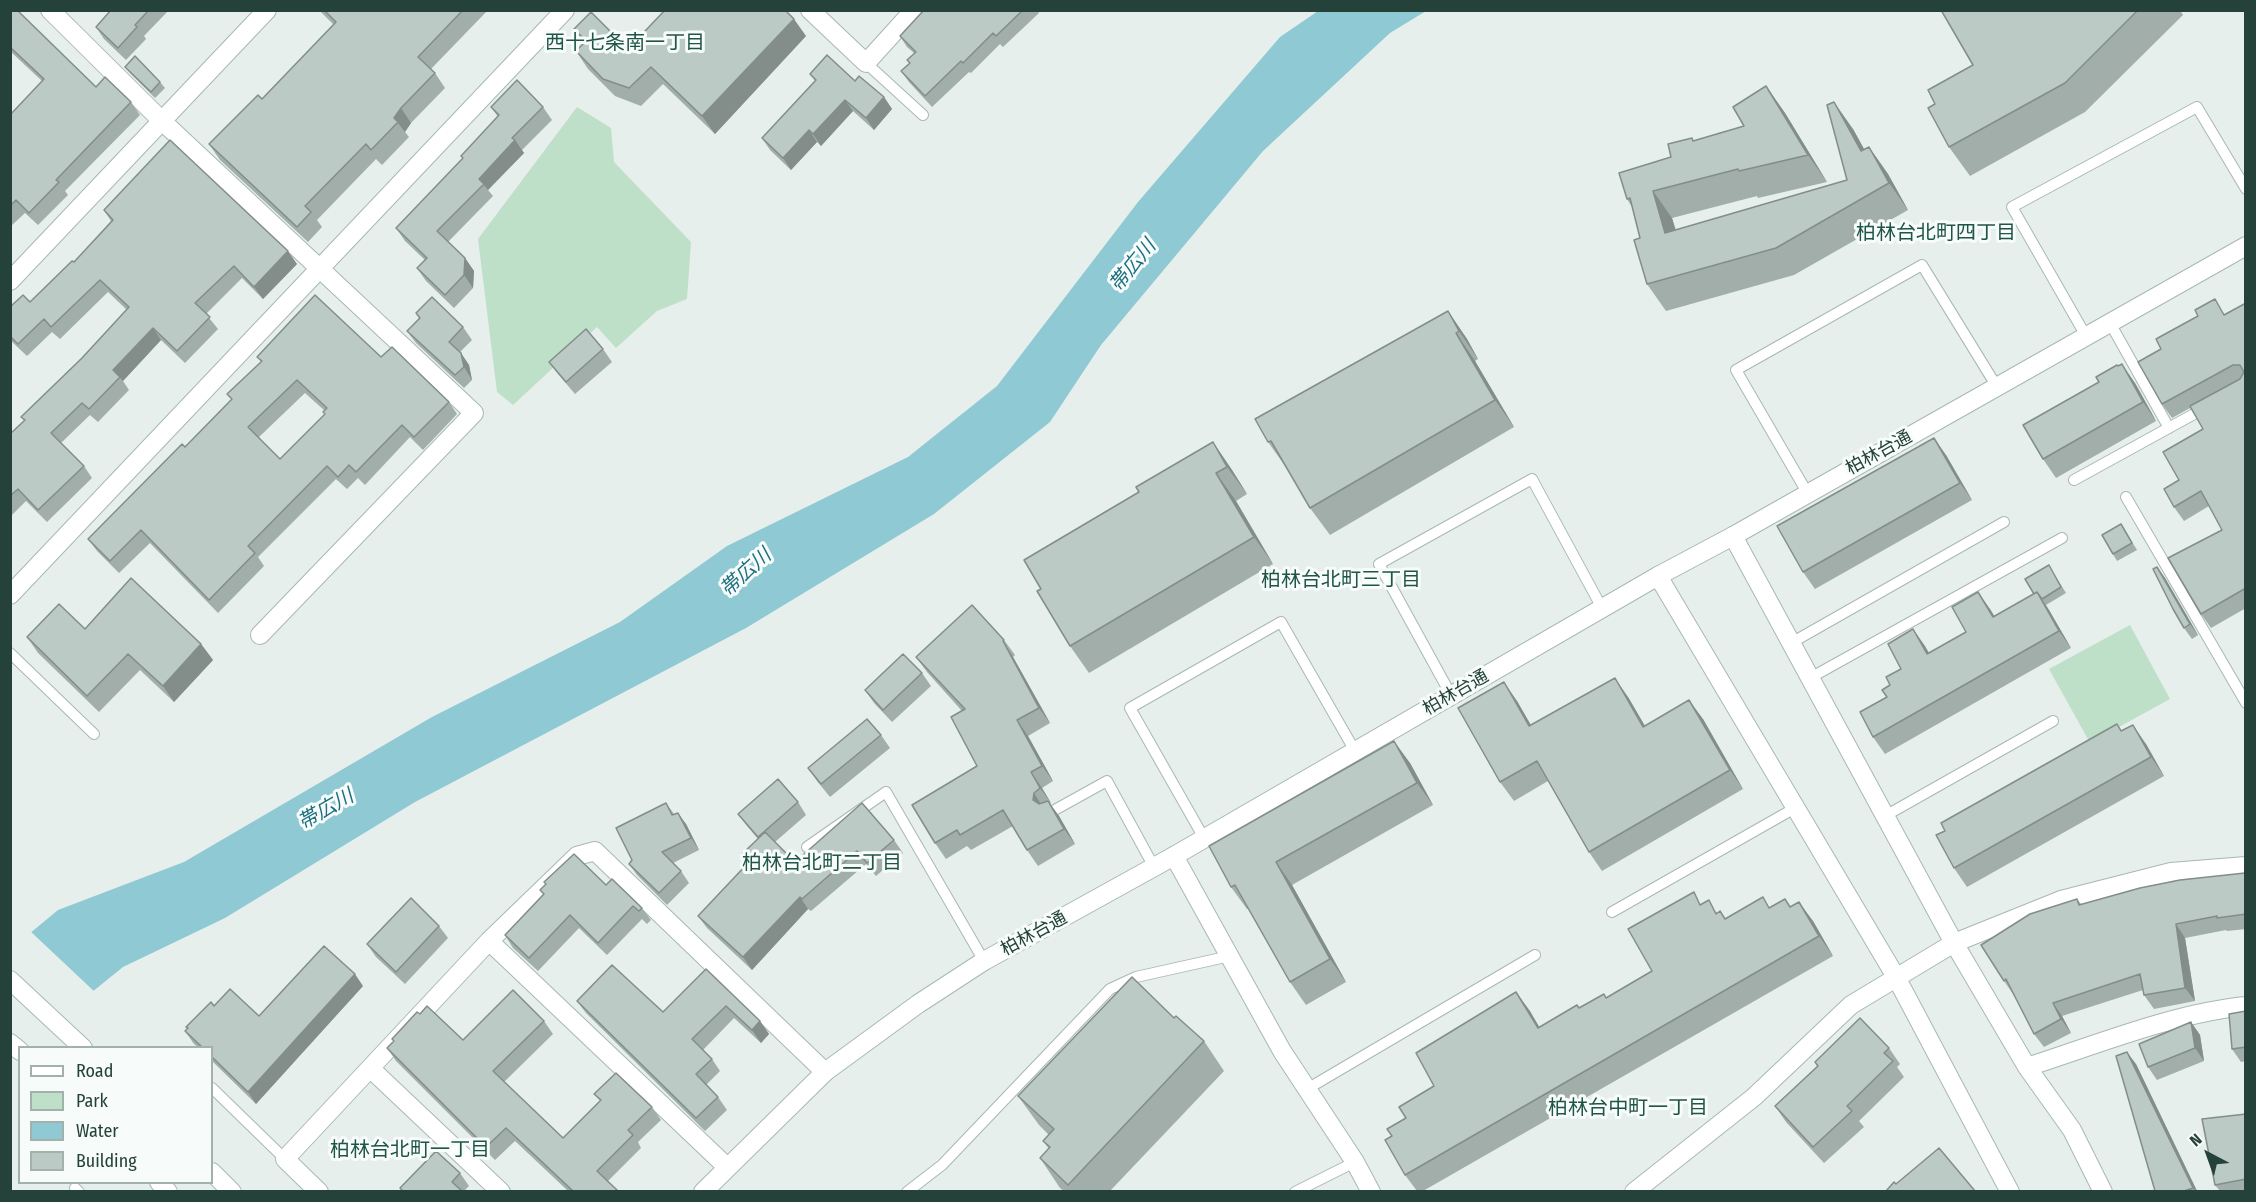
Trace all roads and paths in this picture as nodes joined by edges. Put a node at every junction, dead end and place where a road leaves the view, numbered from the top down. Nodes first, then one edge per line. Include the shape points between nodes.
1 (50, 10) edge
2 (267, 10) edge
3 (565, 10) edge
4 (810, 10) edge
5 (914, 10) edge
6 (866, 63) junction
7 (922, 115) dead end
8 (162, 121) junction
9 (2246, 189) edge
10 (2246, 246) edge
11 (321, 270) junction
12 (10, 281) edge
13 (2110, 323) junction
14 (2086, 336) junction
15 (1997, 387) junction
16 (2217, 402) edge
17 (2169, 428) junction
18 (2074, 480) dead end
19 (1808, 494) junction
20 (2126, 497) dead end
21 (2004, 522) dead end
22 (1732, 536) junction
23 (2062, 538) dead end
24 (1658, 576) junction
25 (10, 595) edge
26 (1602, 608) junction
27 (260, 635) dead end
28 (1791, 643) junction
29 (10, 652) edge
30 (1809, 678) junction
31 (1451, 695) junction
32 (2244, 699) edge
33 (2053, 721) dead end
34 (94, 734) dead end
35 (1355, 751) junction
36 (1795, 808) junction
37 (1051, 812) edge
38 (1885, 816) junction
39 (1204, 838) junction
40 (807, 847) dead end
41 (1174, 856) junction
42 (2246, 866) edge
43 (1154, 867) junction
44 (1612, 912) dead end
45 (489, 941) junction
46 (1954, 943) junction
47 (1534, 955) dead end
48 (1230, 956) junction
49 (984, 961) junction
50 (1896, 977) junction
51 (10, 980) edge
52 (2246, 1006) edge
53 (82, 1046) edge
54 (2027, 1067) junction
55 (370, 1068) junction
56 (825, 1072) junction
57 (213, 1089) edge
58 (1307, 1089) junction
59 (285, 1159) junction
60 (1355, 1162) junction
61 (727, 1167) junction
62 (213, 1173) edge
63 (232, 1191) edge
64 (319, 1191) edge
65 (501, 1191) edge
66 (703, 1191) edge
67 (908, 1191) edge
68 (1295, 1191) edge
69 (1371, 1191) edge
70 (1634, 1191) edge
71 (2010, 1191) edge
72 (2103, 1191) edge

1 - 8 street
2 - 8 street
3 - 11 street
4 - 6 street
5 - 6 street
6 - 7 lane
8 - 11 street
8 - 12 street
9 - 14 lane via 2197,107 2012,207
10 - 13 street, 柏林台通
11 - 25 street
11 - 27 street via 474,413
13 - 14 street, 柏林台通
13 - 17 lane
14 - 15 street, 柏林台通
15 - 19 street, 柏林台通
15 - 19 lane via 1922,265 1736,370
16 - 17 lane
17 - 18 lane
19 - 22 street, 柏林台通
20 - 32 lane
21 - 28 lane
22 - 24 street, 柏林台通
22 - 28 street
23 - 30 lane
24 - 26 street, 柏林台通
24 - 36 street
26 - 31 street, 柏林台通
26 - 31 lane via 1532,479 1379,564
28 - 30 street
29 - 34 lane
30 - 38 street
31 - 35 street, 柏林台通
33 - 38 lane
35 - 39 street, 柏林台通
35 - 39 lane via 1281,622 1130,708
36 - 44 lane
36 - 50 street
37 - 43 lane via 1107,781
38 - 46 street
39 - 41 street, 柏林台通
40 - 49 lane via 886,792
41 - 43 street, 柏林台通
41 - 48 street
42 - 46 street via 2170,872 2061,900
43 - 49 street, 柏林台通
45 - 55 street
45 - 56 street via 577,856 595,851
45 - 61 street
46 - 50 street
46 - 54 street
47 - 58 lane
48 - 58 street
48 - 67 lane via 1136,977 1110,989 942,1165
49 - 56 street, 柏林台通
50 - 70 street via 1851,1005 1754,1097
50 - 71 street
51 - 53 street
52 - 54 street via 2207,1012 2135,1032
54 - 72 street via 2072,1130
55 - 59 street
55 - 65 street
56 - 61 street, 柏林台通
57 - 59 lane
58 - 60 street
59 - 64 street
60 - 68 lane
60 - 69 street
61 - 66 street, 柏林台通
62 - 63 street

